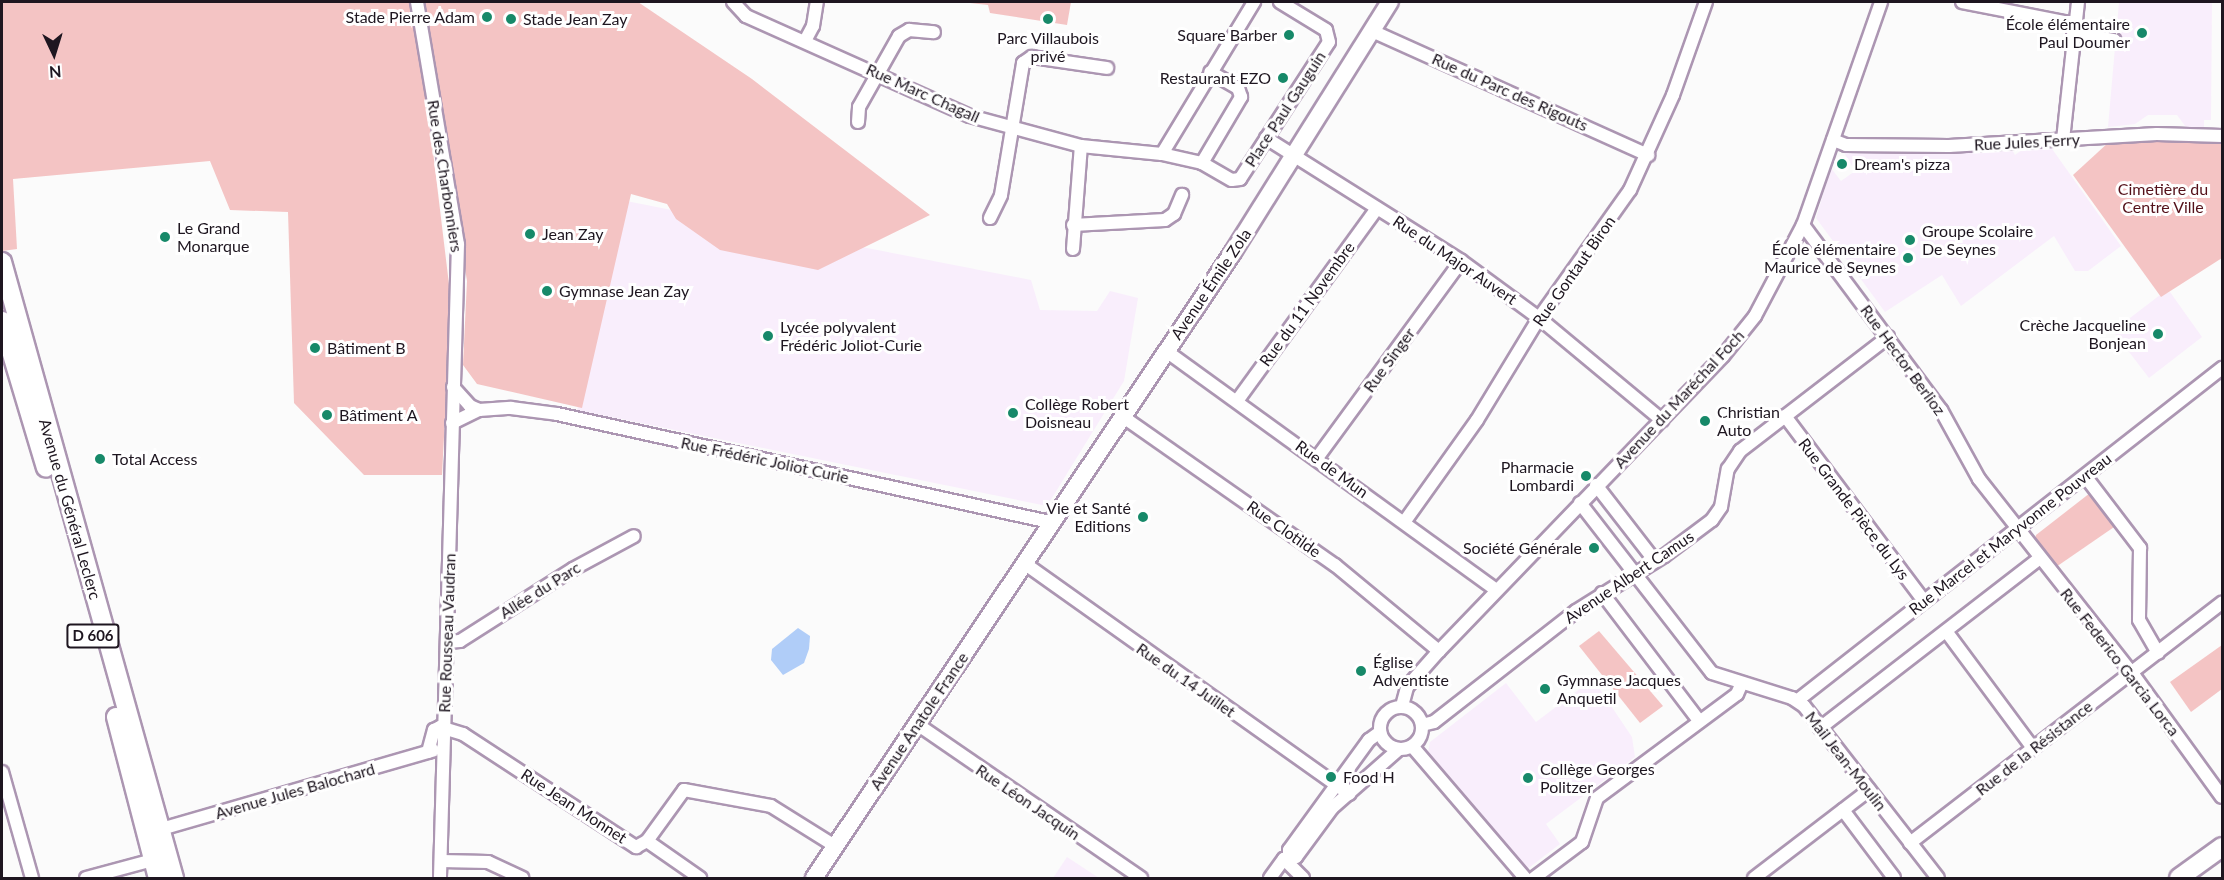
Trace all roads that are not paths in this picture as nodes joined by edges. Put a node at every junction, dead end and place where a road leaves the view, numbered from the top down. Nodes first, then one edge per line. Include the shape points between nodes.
1 (417, 2) edge
2 (733, 2) edge
3 (817, 2) edge
4 (1254, 2) edge
5 (1280, 2) edge
6 (1390, 2) edge
7 (1706, 2) edge
8 (1881, 2) edge
9 (1962, 2) edge
10 (2078, 2) edge
11 (2073, 29) junction
12 (1372, 31) junction
13 (934, 32) dead end
14 (2114, 40) dead end
15 (806, 41) junction
16 (1107, 68) dead end
17 (878, 72) junction
18 (1210, 72) junction
19 (858, 122) dead end
20 (1012, 128) junction
21 (2223, 136) edge
22 (1266, 138) junction
23 (1833, 140) junction
24 (2063, 140) junction
25 (1081, 146) junction
26 (1162, 154) junction
27 (1648, 155) junction
28 (1294, 156) junction
29 (1202, 163) junction
30 (1232, 180) joint
31 (1182, 195) dead end
32 (1377, 208) junction
33 (990, 218) dead end
34 (1073, 225) junction
35 (1803, 225) junction
36 (1073, 249) dead end
37 (1461, 261) junction
38 (2, 262) edge
39 (6, 303) edge
40 (1539, 318) junction
41 (1888, 337) junction
42 (1166, 351) junction
43 (2223, 368) edge
44 (453, 387) junction
45 (1237, 401) junction
46 (479, 410) junction
47 (1122, 416) junction
48 (1785, 417) junction
49 (1662, 420) junction
50 (452, 423) junction
51 (1317, 458) junction
52 (2085, 476) junction
53 (1596, 485) junction
54 (1580, 503) junction
55 (1405, 521) junction
56 (1050, 522) junction
57 (2017, 529) junction
58 (634, 536) dead end
59 (2040, 558) junction
60 (1655, 561) junction
61 (1024, 563) junction
62 (1636, 574) junction
63 (1496, 590) junction
64 (1602, 594) junction
65 (1924, 601) junction
66 (2223, 603) edge
67 (1946, 631) junction
68 (447, 642) junction
69 (1439, 651) junction
70 (2158, 653) junction
71 (2131, 674) junction
72 (1726, 677) junction
73 (1742, 683) junction
74 (1798, 700) junction
75 (1724, 701) junction
76 (1402, 706) junction
77 (1699, 721) junction
78 (917, 724) junction
79 (1422, 725) junction
80 (445, 728) junction
81 (1820, 728) junction
82 (1380, 732) junction
83 (444, 747) junction
84 (1405, 748) junction
85 (2033, 748) junction
86 (428, 752) junction
87 (2, 772) edge
88 (1334, 789) junction
89 (1869, 790) junction
90 (1349, 794) junction
91 (2223, 797) edge
92 (1843, 810) junction
93 (153, 832) junction
94 (646, 841) junction
95 (1910, 843) junction
96 (835, 846) junction
97 (2223, 847) edge
98 (160, 858) junction
99 (1287, 858) junction
100 (441, 861) junction
101 (32, 879) edge
102 (86, 879) edge
103 (158, 879) edge
104 (174, 879) edge
105 (440, 879) edge
106 (522, 879) edge
107 (700, 879) edge
108 (814, 879) edge
109 (1141, 879) edge
110 (1270, 879) edge
111 (1303, 879) edge
112 (1525, 879) edge
113 (1534, 879) edge
114 (1754, 879) edge
115 (1894, 879) edge
116 (1938, 879) edge
117 (2179, 879) edge

1 - 44 street, Rue des Charbonniers via 458,244
2 - 15 street, Rue Marc Chagall via 746,16
3 - 15 street
4 - 18 street
5 - 22 street, Place Paul Gauguin via 1326,30 1329,42
6 - 12 main road, Avenue Émile Zola
7 - 27 street, Rue Gontaut Biron
8 - 23 street, Avenue du Maréchal Foch
9 - 11 street
10 - 11 street
11 - 14 street
11 - 24 street
12 - 27 street, Rue du Parc des Rigouts
12 - 28 main road, Avenue Émile Zola
13 - 17 street via 904,32
15 - 17 street, Rue Marc Chagall
16 - 20 street via 1027,59
17 - 19 street via 859,107
17 - 20 street, Rue Marc Chagall via 970,116
18 - 26 street
18 - 29 street via 1238,88 1241,97
20 - 25 street, Rue Marc Chagall
20 - 33 street via 1001,195
21 - 24 street, Rue Jules Ferry via 2157,134
22 - 28 street, Rue du Major Auvert
22 - 30 street, Place Paul Gauguin via 1240,179
23 - 24 street, Rue Jules Ferry via 1846,145 1878,146
23 - 35 street, Avenue du Maréchal Foch
25 - 26 street, Rue Marc Chagall
25 - 34 street
26 - 29 street, Rue Marc Chagall
27 - 40 street, Rue Gontaut Biron via 1609,222
28 - 32 street, Rue du Major Auvert
28 - 42 main road, Avenue Émile Zola
29 - 30 street, Rue Marc Chagall
31 - 34 street via 1174,214 1165,220
32 - 37 street, Rue du Major Auvert
32 - 45 street, Rue du 11 Novembre
34 - 36 street
35 - 41 street, Rue Hector Berlioz
35 - 49 street, Avenue du Maréchal Foch via 1755,316
37 - 40 street, Rue du Major Auvert
37 - 51 street, Rue Singer
38 - 39 main road, Avenue du Général Leclerc / D 606
39 - 93 main road, Avenue du Général Leclerc / D 606 via 77,577
40 - 49 street, Rue du Major Auvert
40 - 55 street, Rue Gontaut Biron via 1477,420
41 - 48 street, Avenue Albert Camus
41 - 57 street, Rue Hector Berlioz via 1941,410 1979,479
42 - 45 street, Rue de Mun
42 - 47 main road, Avenue Émile Zola
43 - 52 street, Rue Marcel et Maryvonne Pouvreau
44 - 46 street
44 - 50 street, Rue Rousseau Vaudran
45 - 51 street, Rue de Mun
46 - 50 street, Rue Frédéric Joliot Curie
46 - 56 street, Rue Frédéric Joliot Curie via 511,408 557,414
47 - 56 main road, Avenue Émile Zola
47 - 69 street, Rue Clotilde via 1335,565
48 - 60 street, Avenue Albert Camus via 1731,462 1721,507 1712,520
48 - 65 street, Rue Grande Pièce du Lys
49 - 53 street, Avenue du Maréchal Foch
50 - 68 street, Rue Rousseau Vaudran
51 - 55 street, Rue de Mun
52 - 57 street, Rue Marcel et Maryvonne Pouvreau
52 - 70 street via 2140,548 2139,620
53 - 54 street, Avenue du Maréchal Foch
53 - 60 street
54 - 62 street, Mail Jean-Moulin
54 - 63 street, Avenue du Maréchal Foch
55 - 63 street, Rue de Mun
56 - 61 main road, Avenue Émile Zola
57 - 59 street, Rue Federico Garcia Lorca
57 - 65 street, Rue Marcel et Maryvonne Pouvreau
58 - 68 street, Allée du Parc via 573,569 460,641
59 - 67 street
59 - 71 street, Rue Federico Garcia Lorca
60 - 62 street, Avenue Albert Camus
61 - 78 main road, Avenue Anatole France
61 - 88 street, Rue du 14 Juillet
62 - 64 street, Avenue Albert Camus
62 - 72 street, Mail Jean-Moulin via 1712,673
63 - 69 street, Avenue du Maréchal Foch
64 - 77 street
64 - 79 street, Avenue Albert Camus via 1434,722
65 - 74 street, Rue Marcel et Maryvonne Pouvreau
66 - 70 street, Rue de la Résistance
67 - 81 street
67 - 85 street
68 - 80 street, Rue Rousseau Vaudran
69 - 76 street, Avenue du Maréchal Foch via 1407,687
70 - 71 street, Rue de la Résistance
71 - 85 street, Rue de la Résistance
71 - 91 street, Rue Federico Garcia Lorca
72 - 73 street, Mail Jean-Moulin
72 - 75 street
73 - 74 street, Mail Jean-Moulin
73 - 75 street via 1737,694
74 - 81 street, Mail Jean-Moulin
75 - 77 street
76 - 79 street via 1413,710
76 - 82 street via 1384,714
77 - 113 street via 1597,798 1581,842
78 - 96 main road, Avenue Anatole France
78 - 109 street, Rue Léon Jacquin
79 - 84 street via 1420,737
80 - 83 street, Rue Rousseau Vaudran
80 - 86 street via 434,730
80 - 94 street, Rue Jean Monnet via 463,734 636,847
81 - 89 street, Mail Jean-Moulin
82 - 84 street via 1386,744
82 - 88 street via 1369,740
83 - 86 street, Avenue Jules Balochard
83 - 100 street, Rue Rousseau Vaudran
84 - 90 street
84 - 112 street
85 - 95 street, Rue de la Résistance
86 - 93 street, Avenue Jules Balochard
87 - 101 street
88 - 90 street, Rue du 14 Juillet
88 - 99 street
89 - 92 street
89 - 95 street, Mail Jean-Moulin
90 - 99 street via 1332,808 1296,857
92 - 114 street
92 - 115 street, Mail Jean-Moulin
93 - 98 main road, Avenue du Général Leclerc / D 606
94 - 96 street via 684,790 771,806
94 - 107 street, Rue Jean Monnet
95 - 116 street, Mail Jean-Moulin
96 - 108 main road, Avenue Anatole France
97 - 117 main road
98 - 102 street
98 - 103 main road, Avenue du Général Leclerc / D 606
98 - 104 main road, Avenue du Général Leclerc / D 606
99 - 110 street
99 - 111 street
100 - 105 street, Rue Rousseau Vaudran
100 - 106 street via 488,862

